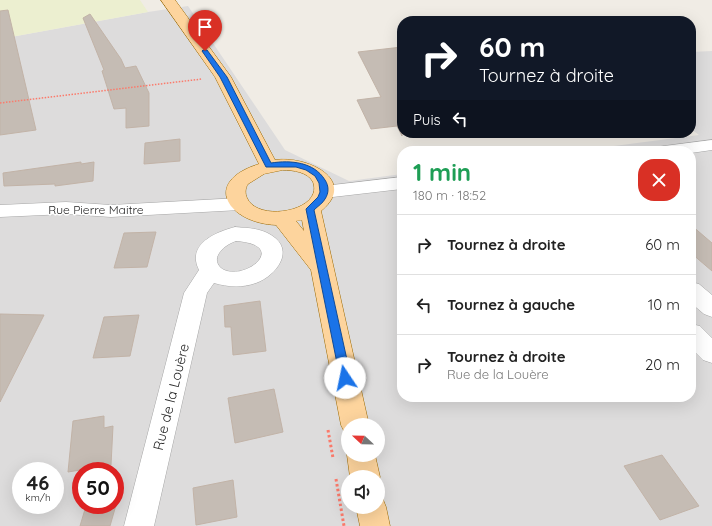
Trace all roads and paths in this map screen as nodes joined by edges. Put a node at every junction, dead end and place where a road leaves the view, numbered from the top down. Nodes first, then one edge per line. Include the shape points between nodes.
1 (168, 0) edge
2 (223, 77) junction
3 (0, 103) edge
4 (712, 145) edge
5 (696, 147) edge
6 (269, 165) junction
7 (397, 183) edge
8 (324, 192) junction
9 (240, 204) junction
10 (310, 209) junction
11 (0, 211) edge
12 (282, 218) junction
13 (323, 268) junction
14 (210, 270) dead end
15 (696, 294) edge
16 (712, 308) edge
17 (696, 338) edge
18 (712, 353) edge
19 (354, 418) edge
20 (327, 424) dead end
21 (334, 464) dead end
22 (335, 471) dead end
23 (372, 514) edge
24 (139, 526) edge
25 (344, 526) edge
26 (375, 526) edge

1 - 2 main road
2 - 3 path
2 - 6 main road
4 - 5 street
6 - 8 main road via 290,164 309,169 318,175 323,183
6 - 9 main road via 248,174 241,181 236,188
7 - 8 street
8 - 10 main road via 322,198
9 - 11 street, Rue Pierre Maitre via 111,211 66,208
9 - 12 main road via 257,215
10 - 12 main road
10 - 13 main road
12 - 13 main road
13 - 19 main road
14 - 24 street, Rue de la Louère via 196,292
15 - 16 street
17 - 18 street
20 - 21 path
22 - 25 path
23 - 26 main road

